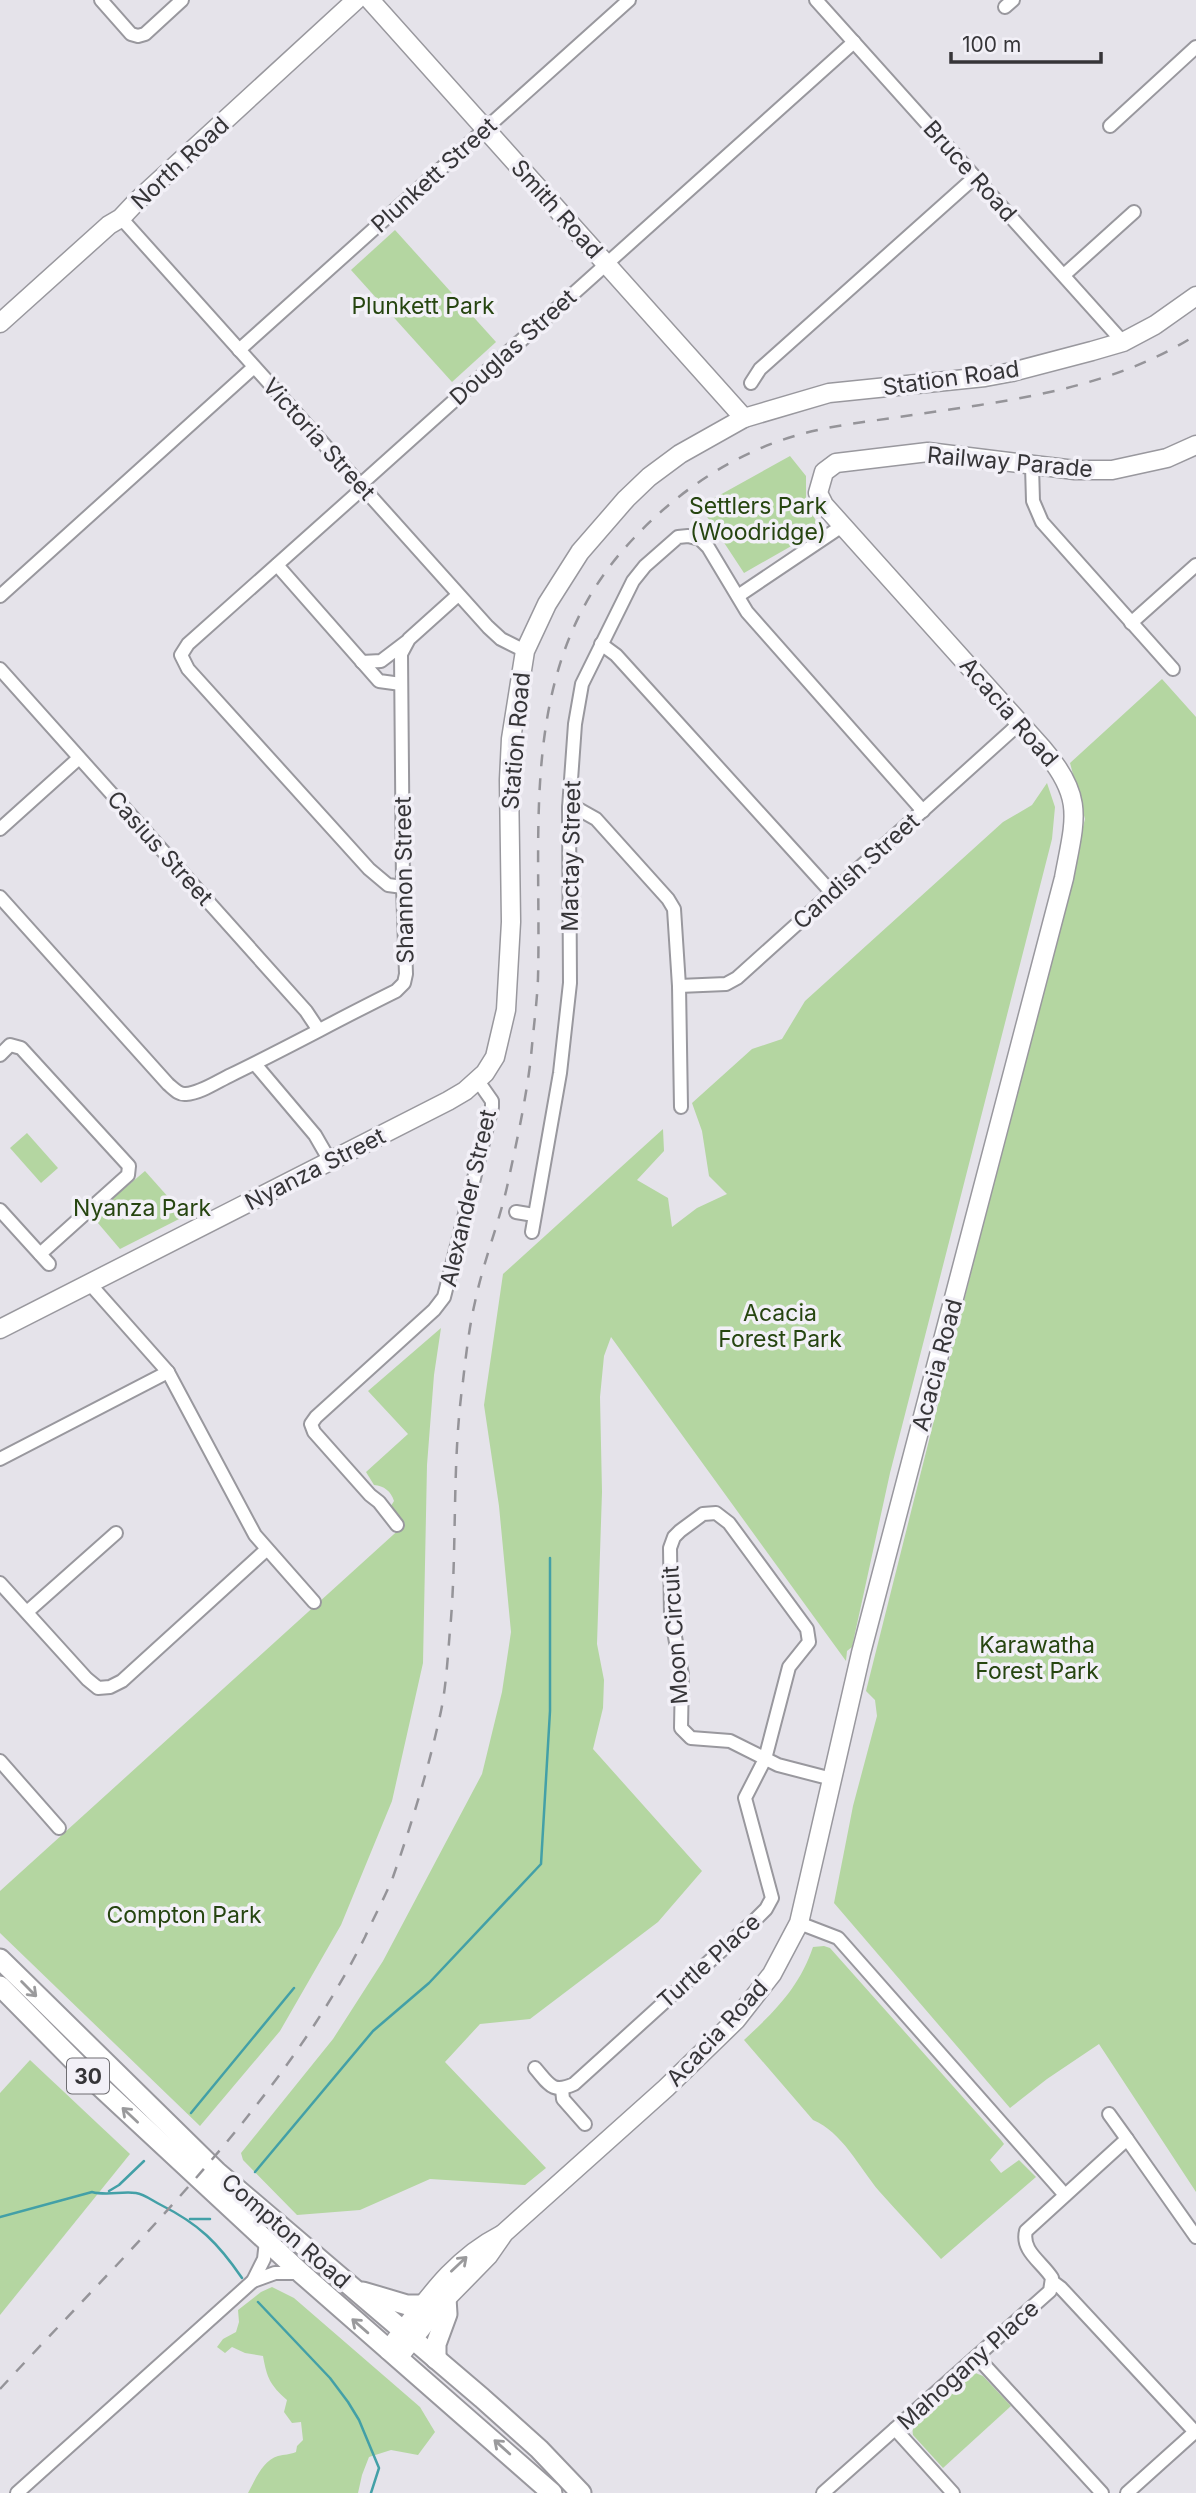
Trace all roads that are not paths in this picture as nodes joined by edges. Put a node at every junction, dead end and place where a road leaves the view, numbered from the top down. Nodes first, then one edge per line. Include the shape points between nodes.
1 (101, 0) edge
2 (183, 0) edge
3 (356, 0) edge
4 (370, 0) edge
5 (629, 0) edge
6 (817, 1) edge
7 (854, 42) junction
8 (1196, 47) edge
9 (1110, 126) dead end
10 (485, 129) junction
11 (975, 177) junction
12 (1134, 212) dead end
13 (121, 218) junction
14 (606, 263) junction
15 (1064, 275) junction
16 (1196, 296) edge
17 (0, 323) edge
18 (1123, 342) junction
19 (239, 350) junction
20 (254, 367) junction
21 (751, 383) dead end
22 (744, 418) junction
23 (1196, 446) edge
24 (1032, 466) junction
25 (824, 472) joint
26 (362, 486) junction
27 (842, 526) junction
28 (277, 565) junction
29 (1196, 565) edge
30 (458, 595) junction
31 (0, 596) edge
32 (738, 596) junction
33 (1131, 623) junction
34 (409, 639) junction
35 (601, 644) junction
36 (525, 651) junction
37 (363, 663) junction
38 (1173, 668) dead end
39 (0, 669) edge
40 (378, 680) junction
41 (400, 680) junction
42 (401, 712) junction
43 (1020, 723) junction
44 (79, 758) junction
45 (569, 808) junction
46 (923, 811) junction
47 (0, 829) edge
48 (403, 887) junction
49 (832, 893) junction
50 (0, 897) edge
51 (679, 986) junction
52 (318, 1029) junction
53 (0, 1055) edge
54 (255, 1064) junction
55 (478, 1081) junction
56 (681, 1107) dead end
57 (330, 1161) junction
58 (0, 1210) edge
59 (516, 1212) dead end
60 (534, 1216) junction
61 (531, 1231) dead end
62 (90, 1284) junction
63 (0, 1329) edge
64 (168, 1372) junction
65 (0, 1459) edge
66 (397, 1525) dead end
67 (116, 1533) dead end
68 (266, 1550) junction
69 (0, 1583) edge
70 (314, 1602) dead end
71 (27, 1612) junction
72 (765, 1759) junction
73 (0, 1762) edge
74 (832, 1779) junction
75 (59, 1828) dead end
76 (799, 1923) junction
77 (0, 1959) edge
78 (0, 1986) edge
79 (54, 2013) junction
80 (61, 2049) junction
81 (535, 2068) dead end
82 (562, 2089) junction
83 (1109, 2114) dead end
84 (585, 2124) dead end
85 (1127, 2139) junction
86 (1065, 2195) junction
87 (504, 2233) junction
88 (1196, 2237) edge
89 (266, 2241) junction
90 (301, 2273) junction
91 (253, 2281) junction
92 (1053, 2282) junction
93 (355, 2291) junction
94 (446, 2298) junction
95 (423, 2305) junction
96 (408, 2336) junction
97 (393, 2354) junction
98 (977, 2357) junction
99 (436, 2359) junction
100 (895, 2429) junction
101 (1195, 2432) edge
102 (17, 2493) edge
103 (552, 2493) edge
104 (581, 2493) edge
105 (823, 2493) edge
106 (953, 2493) edge
107 (1102, 2493) edge
108 (1127, 2493) edge

1 - 2 street via 138,36
3 - 13 street, North Road
4 - 10 street, Smith Road
5 - 10 street, Plunkett Street
6 - 7 street, Bruce Road
7 - 11 street, Bruce Road
7 - 14 street, Douglas Street
8 - 9 street
10 - 14 street, Smith Road
10 - 19 street, Plunkett Street
11 - 15 street, Bruce Road
11 - 21 street via 760,369
12 - 15 street
13 - 17 street, North Road
13 - 19 street, Victoria Street
14 - 22 street, Smith Road
14 - 26 street, Douglas Street
15 - 18 street, Bruce Road
16 - 18 street, Station Road
18 - 22 street, Station Road via 1012,372 829,393
19 - 20 street, Victoria Street
20 - 26 street, Victoria Street
20 - 31 street
22 - 36 street, Station Road via 680,454 626,499 580,552 547,604
23 - 24 street, Railway Parade via 1167,458 1112,470
24 - 25 street, Railway Parade via 928,452 836,463
24 - 33 street via 1033,501 1042,522
25 - 27 street, Acacia Road via 818,494
26 - 28 street, Douglas Street
26 - 30 street, Victoria Street
27 - 32 street
27 - 43 street, Acacia Road
28 - 37 street
28 - 48 street, Douglas Street via 181,655 188,669 369,869 388,885
29 - 33 street
30 - 34 street
30 - 36 street, Victoria Street via 501,639
32 - 35 street, Mactay Street via 708,547 699,539 678,537 633,581
32 - 46 street via 747,612
33 - 38 street
34 - 37 street via 381,661
34 - 41 street, Shannon Street via 401,654
35 - 45 street, Mactay Street via 578,700
35 - 49 street via 616,654
36 - 55 street, Station Road via 511,739 511,933 506,1010 495,1057
37 - 40 street
37 - 41 street
39 - 44 street, Casius Street
40 - 41 street via 386,684
40 - 42 street
41 - 42 street, Shannon Street
42 - 48 street, Shannon Street
43 - 46 street, Candish Street
43 - 74 street, Acacia Road via 1070,786 1074,826
44 - 47 street
44 - 52 street, Casius Street
45 - 51 street via 596,819 668,899 676,920
45 - 60 street, Mactay Street via 569,983 560,1073
46 - 49 street, Candish Street
48 - 52 street, Shannon Street via 404,984
49 - 51 street, Candish Street via 737,978 726,984
50 - 54 street, Shannon Street via 176,1092 197,1091
51 - 56 street
52 - 54 street, Shannon Street
53 - 58 street via 10,1045 21,1048 129,1166 128,1175 44,1259
54 - 57 street via 315,1135
55 - 57 street, Nyanza Street
55 - 66 street, Alexander Street via 492,1107 444,1297 311,1424
57 - 62 street, Nyanza Street
59 - 60 street
60 - 61 street, Mactay Street
62 - 63 street, Nyanza Street
62 - 64 street
64 - 65 street
64 - 68 street
67 - 71 street
68 - 70 street
68 - 71 street via 110,1687 98,1688 87,1679
69 - 71 street
72 - 72 street, Moon Circuit via 789,1667 810,1637 729,1523 716,1513 703,1514 674,1537 670,1548 671,1615 682,1675 681,1728 691,1738 730,1741
72 - 74 street, Moon Circuit
72 - 82 street, Turtle Place via 745,1798 772,1891 771,1904 574,2084
73 - 75 street
74 - 76 street, Acacia Road
76 - 86 street via 838,1938
76 - 87 street, Acacia Road via 772,1974 721,2036
77 -> 79 main road, Compton Road / 30
78 - 80 main road, Compton Road / 30
79 - 80 main road via 57,2028 67,2040
79 - 93 main road, Compton Road / 30 via 200,2156
89 -> 80 main road, Compton Road / 30
81 - 82 street via 551,2087
82 - 84 street via 563,2099
83 - 85 street
85 - 86 street
85 - 88 street
86 - 92 street, Mahogany Place via 1026,2231 1023,2241
87 - 94 street, Acacia Road
95 -> 87 street, Acacia Road via 472,2252
89 - 90 main road, Compton Road / 30
89 - 91 street via 264,2259
90 - 91 street via 275,2273
97 -> 90 main road, Compton Road / 30
91 - 102 street
92 - 98 street, Mahogany Place via 1050,2291
92 - 101 street
93 - 95 main road
93 - 96 main road, Compton Road / 30
94 - 96 street, Acacia Road
94 - 99 main road via 447,2314 436,2344
95 - 96 street, Acacia Road
96 - 97 street, Acacia Road
96 - 99 main road, Compton Road / 30
103 -> 97 main road, Compton Road / 30
98 - 100 street, Mahogany Place
98 - 107 street
99 - 104 main road, Compton Road / 30
100 - 105 street, Mahogany Place
100 - 106 street
101 - 108 street

